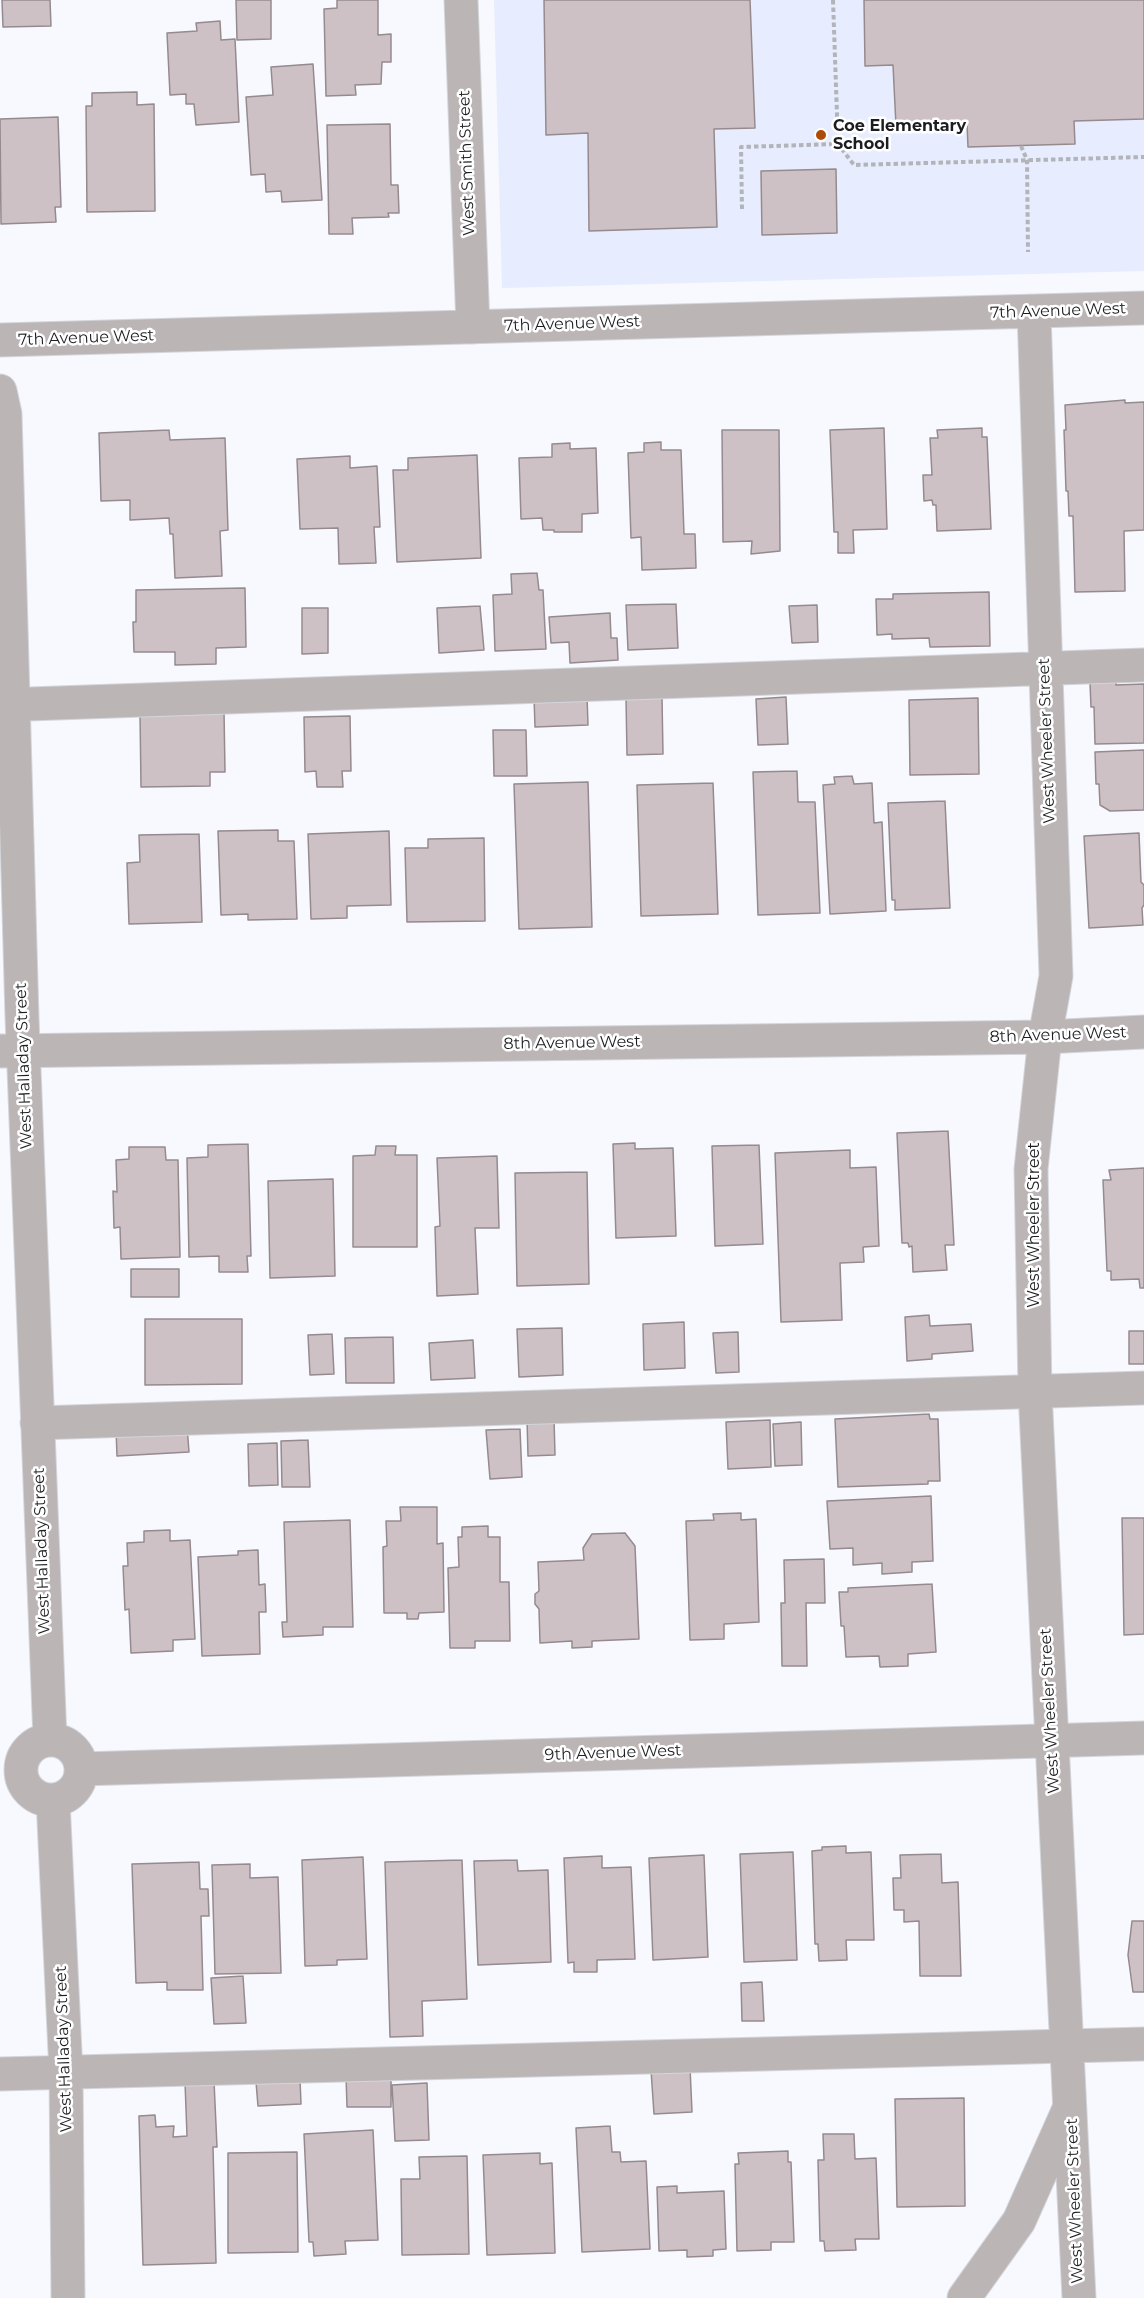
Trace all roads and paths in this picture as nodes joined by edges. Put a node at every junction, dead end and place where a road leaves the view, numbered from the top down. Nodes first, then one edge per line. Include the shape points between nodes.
1 (461, 0) edge
2 (833, 0) edge
3 (838, 144) junction
4 (1021, 146) dead end
5 (1144, 157) edge
6 (1027, 160) junction
7 (742, 209) dead end
8 (1028, 252) dead end
9 (1144, 308) edge
10 (1034, 312) junction
11 (473, 327) junction
12 (0, 340) edge
13 (0, 391) edge
14 (1144, 665) edge
15 (1044, 668) junction
16 (7, 705) edge
17 (1144, 1032) edge
18 (1045, 1037) junction
19 (12, 1051) edge
20 (1144, 1388) edge
21 (1035, 1391) junction
22 (37, 1423) junction
23 (1144, 1738) edge
24 (50, 1740) junction
25 (1051, 1740) junction
26 (81, 1769) junction
27 (11, 1770) edge
28 (53, 1800) junction
29 (1144, 2044) edge
30 (1066, 2047) junction
31 (66, 2073) junction
32 (0, 2074) edge
33 (1071, 2103) junction
34 (68, 2298) edge
35 (964, 2298) edge
36 (1079, 2298) edge

1 - 11 street, West Smith Street
2 - 3 path
3 - 6 path via 854,165
3 - 7 path via 741,147
4 - 6 path
5 - 6 path
6 - 8 path
9 - 10 street, 7th Avenue West
10 - 11 street, 7th Avenue West
10 - 15 street, West Wheeler Street
11 - 12 street, 7th Avenue West
13 - 16 street, West Halladay Street via 5,414
14 - 15 street
15 - 16 street
15 - 18 street, West Wheeler Street via 1056,976
16 - 19 street, West Halladay Street
17 - 18 street, 8th Avenue West
18 - 19 street, 8th Avenue West
18 - 21 street, West Wheeler Street via 1031,1169
19 - 22 street, West Halladay Street
20 - 21 street
21 - 22 street
21 - 25 street, West Wheeler Street
22 - 24 street, West Halladay Street
23 - 25 street, 9th Avenue West
24 - 26 street via 71,1747
24 - 27 street via 32,1746
25 - 26 street, 9th Avenue West
25 - 30 street, West Wheeler Street
26 - 28 street via 74,1790
27 - 28 street via 32,1793
28 - 31 street, West Halladay Street
29 - 30 street
30 - 31 street
30 - 33 street, West Wheeler Street
31 - 32 street
31 - 34 street, West Halladay Street
33 - 35 street, West Wheeler Street via 1019,2222
33 - 36 street, West Wheeler Street

